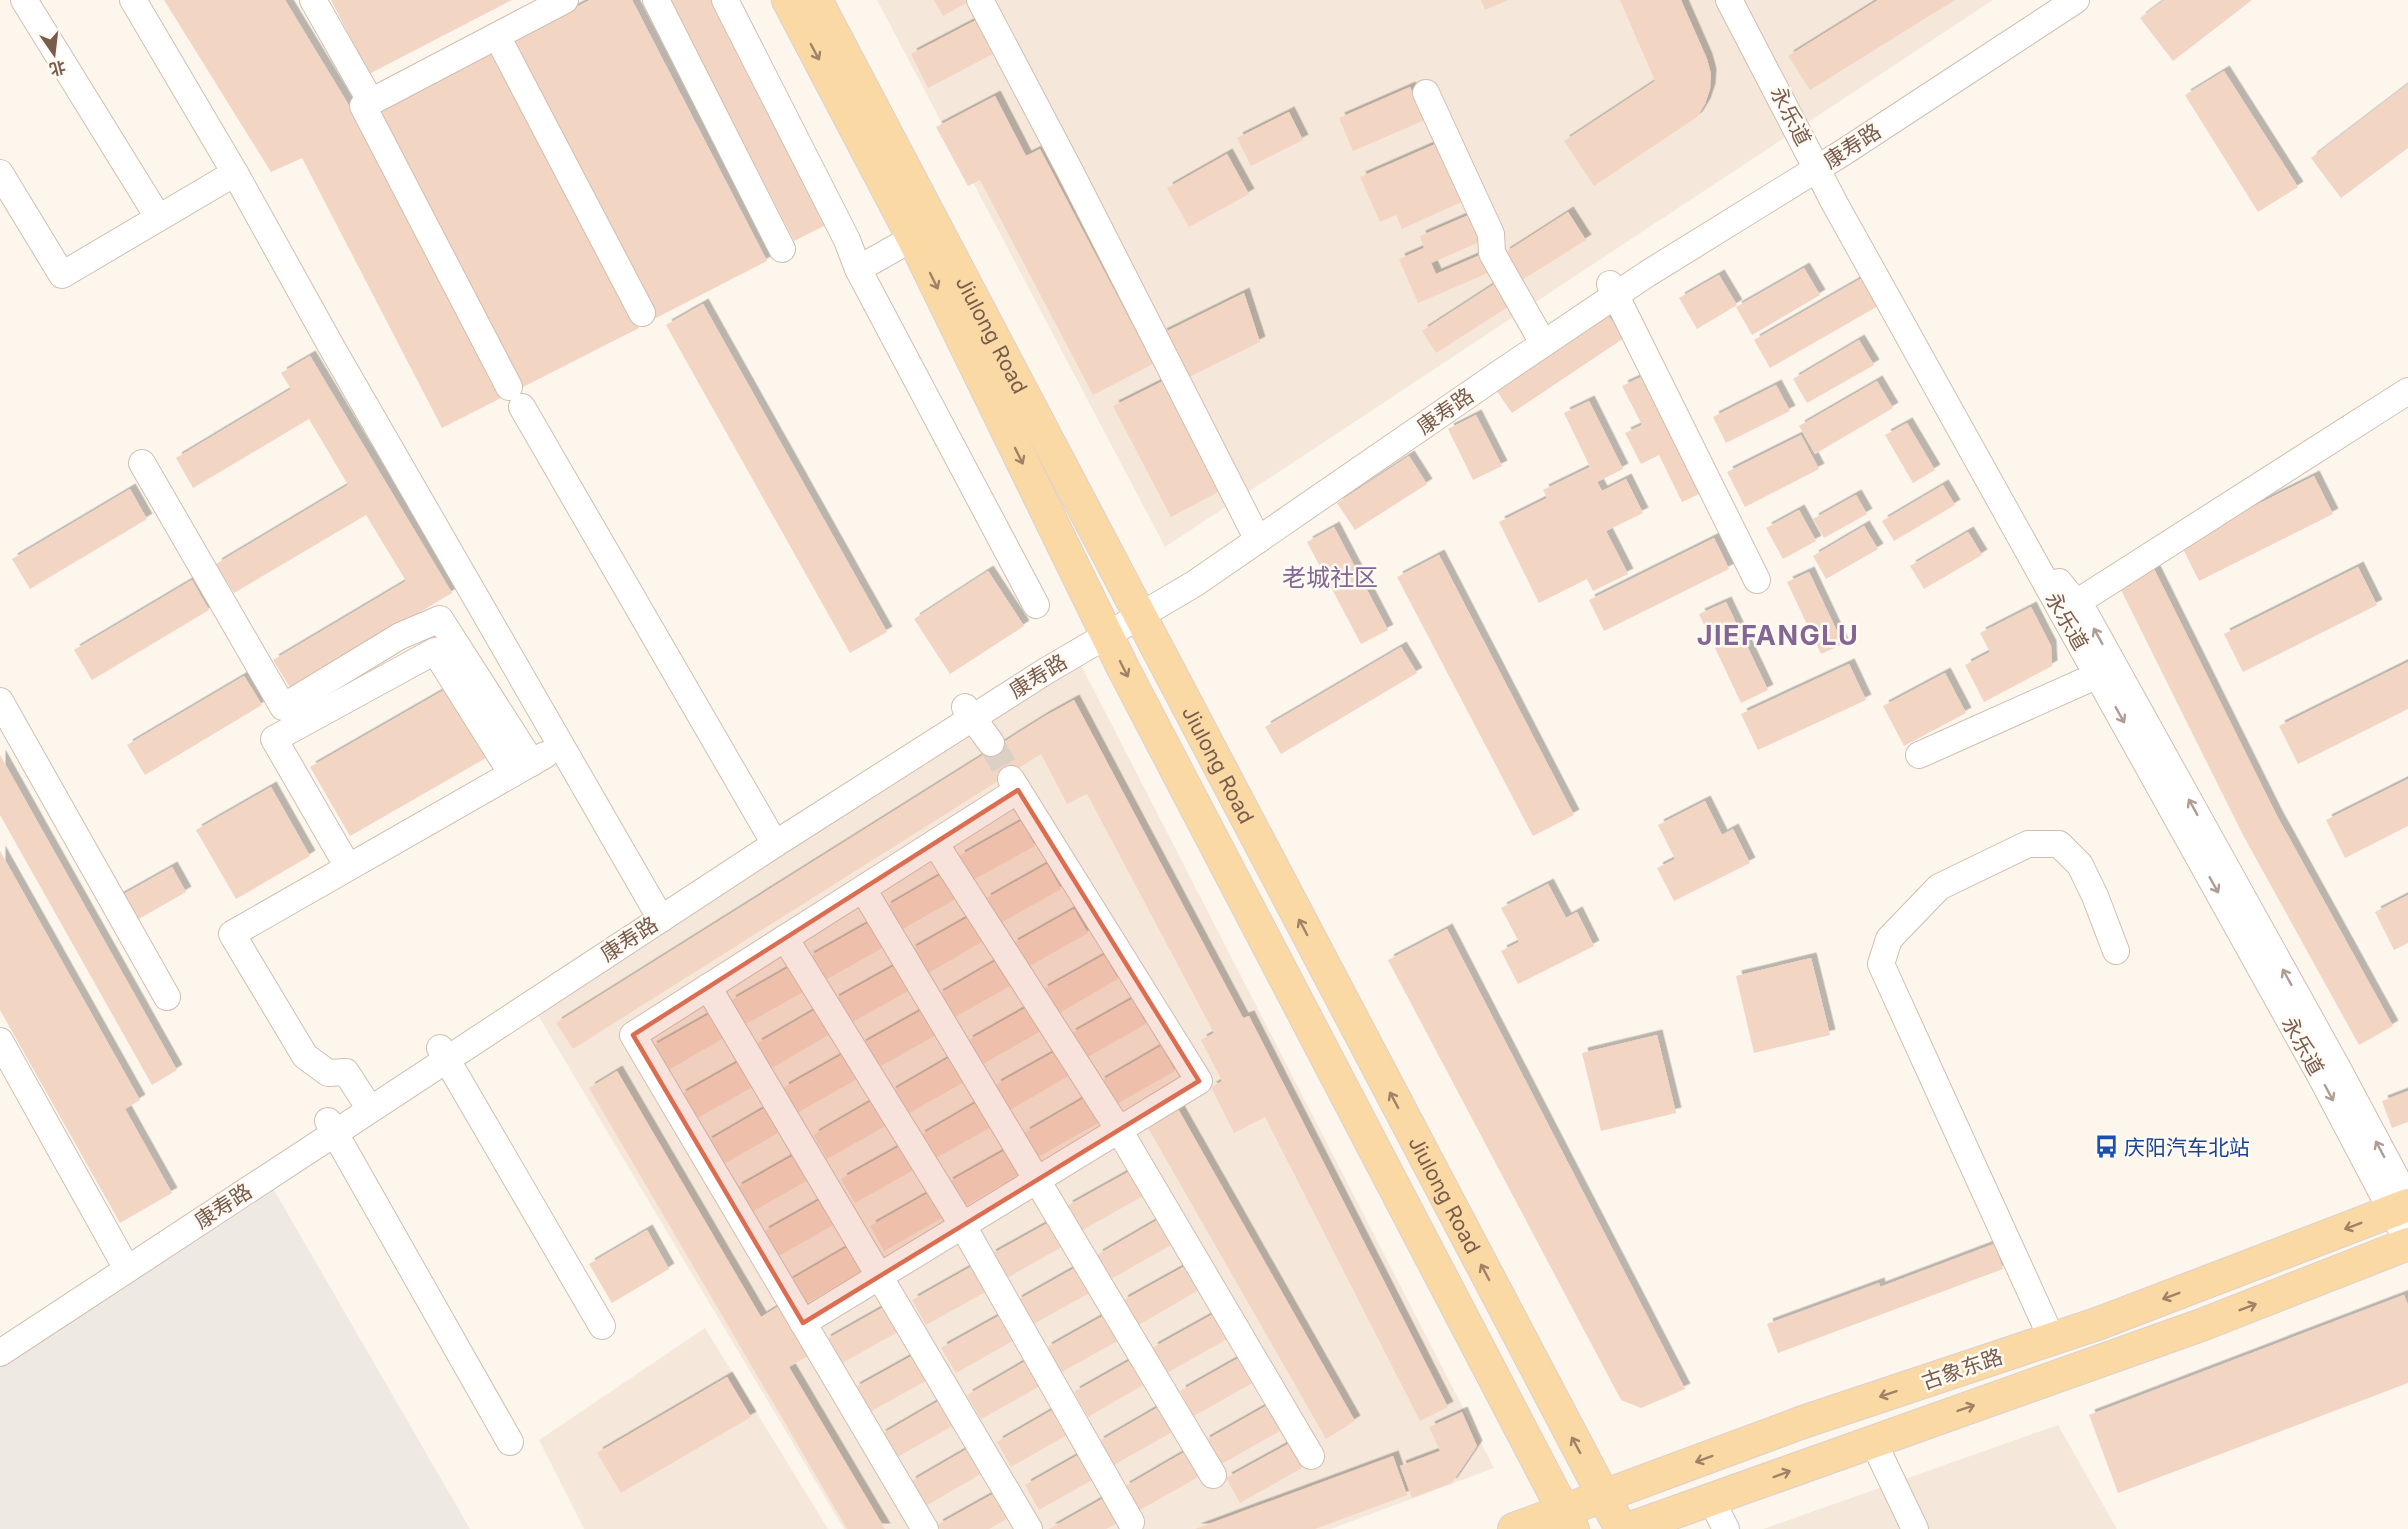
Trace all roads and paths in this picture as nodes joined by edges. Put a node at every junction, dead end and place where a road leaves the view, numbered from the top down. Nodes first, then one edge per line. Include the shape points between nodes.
1 (24, 0) edge
2 (133, 0) edge
3 (313, 0) edge
4 (565, 0) edge
5 (656, 0) edge
6 (725, 0) edge
7 (788, 0) edge
8 (816, 0) edge
9 (980, 0) edge
10 (1729, 0) edge
11 (1746, 0) edge
12 (2053, 0) edge
13 (2076, 0) edge
14 (497, 36) junction
15 (1426, 93) dead end
16 (371, 102) junction
17 (1820, 159) junction
18 (0, 173) edge
19 (235, 173) junction
20 (158, 218) junction
21 (913, 238) junction
22 (782, 249) dead end
23 (858, 269) junction
24 (1612, 290) junction
25 (642, 314) dead end
26 (1540, 338) junction
27 (2408, 391) edge
28 (142, 463) dead end
29 (1255, 534) junction
30 (1757, 580) dead end
31 (1036, 605) dead end
32 (2069, 607) junction
33 (1136, 611) junction
34 (1104, 629) junction
35 (2098, 675) junction
36 (0, 701) edge
37 (969, 713) junction
38 (991, 743) tunnel mouth
39 (562, 745) junction
40 (1918, 755) dead end
41 (522, 768) junction
42 (772, 838) junction
43 (935, 843) junction
44 (348, 867) junction
45 (862, 889) junction
46 (658, 913) junction
47 (785, 938) junction
48 (2116, 951) dead end
49 (708, 987) junction
50 (167, 997) dead end
51 (0, 1041) edge
52 (443, 1053) junction
53 (366, 1104) junction
54 (331, 1127) junction
55 (1119, 1130) junction
56 (1036, 1180) junction
57 (2403, 1206) edge
58 (963, 1226) junction
59 (2408, 1243) edge
60 (124, 1264) junction
61 (880, 1276) junction
62 (803, 1323) junction
63 (602, 1326) dead end
64 (0, 1338) edge
65 (2052, 1339) junction
66 (0, 1353) edge
67 (1873, 1441) junction
68 (510, 1442) dead end
69 (1311, 1456) dead end
70 (1213, 1475) dead end
71 (1604, 1496) junction
72 (1711, 1499) junction
73 (1568, 1520) edge
74 (1131, 1521) dead end
75 (925, 1529) edge
76 (1029, 1529) edge
77 (1514, 1529) edge
78 (1621, 1529) edge
79 (1628, 1529) edge
80 (1726, 1529) edge
81 (1914, 1529) edge

1 - 20 street
2 - 19 street
3 - 16 street
4 - 14 street
5 - 22 street
6 - 23 street
7 -> 21 main road, Jiulong Road
8 - 33 main road, Jiulong Road
9 - 29 street
10 - 17 street, 永乐道
11 - 17 street, 永乐道
12 - 17 street, 康寿路
13 - 17 street, 康寿路
14 - 16 street
14 - 25 street
15 - 26 street via 1491,234 1492,253
16 - 42 street via 363,106 516,397
17 - 24 street, 康寿路
17 - 32 street, 永乐道
18 - 20 street via 62,275
19 - 20 street
19 - 39 street
21 - 23 street
21 -> 34 main road, Jiulong Road
23 - 31 street
24 - 26 street, 康寿路
24 - 30 street
26 - 29 street, 康寿路
27 - 32 street
28 - 41 street via 283,707 400,636 440,619
29 - 33 street, 康寿路 via 1194,584
32 - 35 street, 永乐道
57 -> 32 street, 永乐道 via 2337,1067 2092,625
33 - 34 street, 康寿路
71 -> 33 main road, Jiulong Road
34 - 37 street, 康寿路 via 1040,659
34 -> 73 main road, Jiulong Road
35 - 40 street
35 -> 57 street, 永乐道 via 2321,1077
36 - 50 street
37 - 38 street
37 - 42 street, 康寿路
39 - 41 street
39 - 46 street
41 - 44 street
41 - 44 street via 435,651 274,739
42 - 46 street, 康寿路
43 - 45 street
43 - 55 street
43 - 55 street via 1014,784 1199,1081
44 - 53 street via 232,934 304,1056 328,1073 346,1072
45 - 47 street
45 - 56 street
46 - 52 street, 康寿路
47 - 49 street
47 - 58 street
48 - 65 street via 2080,865 2059,844 2028,844 1939,887 1890,939 1881,964
49 - 61 street
49 - 62 street via 633,1035
51 - 60 street
52 - 53 street, 康寿路
52 - 63 street
53 - 54 street, 康寿路
54 - 60 street, 康寿路
54 - 68 street
55 - 56 street
55 - 69 street
56 - 58 street
56 - 70 street
57 - 59 street, 永乐道
57 -> 65 main road, 古象东路
58 - 61 street
58 - 74 street
67 -> 59 main road, 古象东路 via 2204,1324
60 - 64 street, 康寿路
60 - 66 street, 康寿路
61 - 62 street
61 - 76 street
62 - 75 street
65 -> 71 main road, 古象东路 via 1803,1422
72 -> 67 main road, 古象东路
67 - 81 street
71 - 73 main road, 古象东路
71 - 78 main road, Jiulong Road
72 - 79 main road, 古象东路
72 - 80 street
73 - 77 main road, 古象东路

